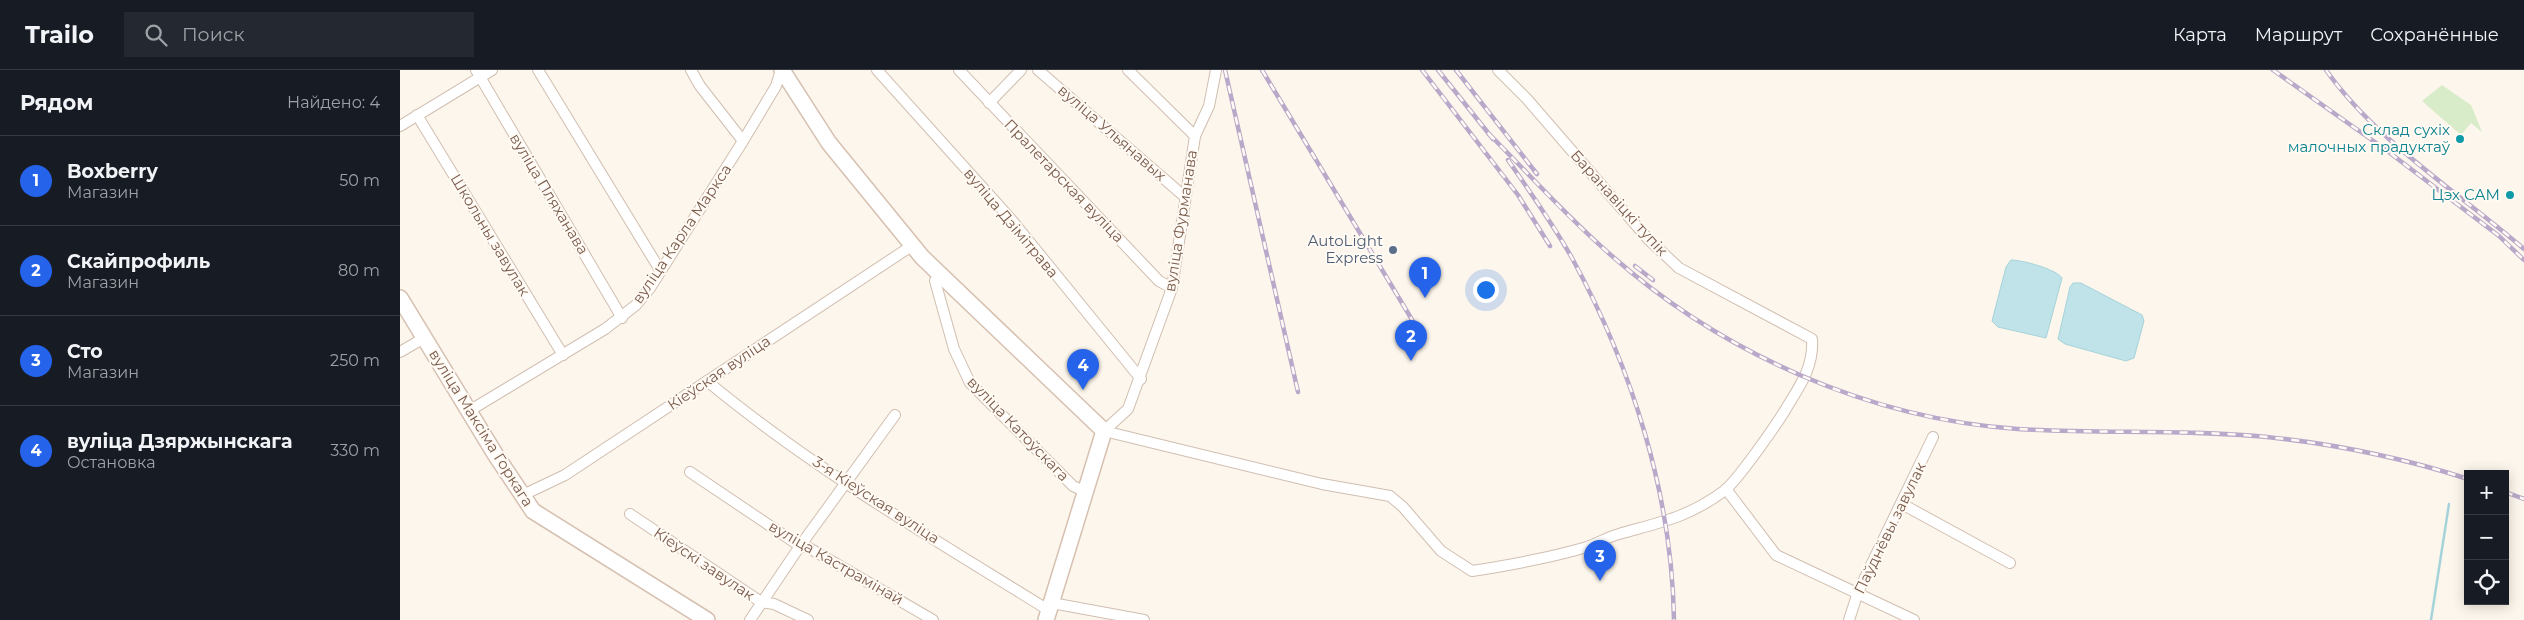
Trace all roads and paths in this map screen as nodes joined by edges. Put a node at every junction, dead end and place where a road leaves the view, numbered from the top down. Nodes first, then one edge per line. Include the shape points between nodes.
1 (492, 70) edge
2 (538, 70) edge
3 (691, 70) edge
4 (781, 70) edge
5 (877, 70) edge
6 (959, 70) edge
7 (1020, 70) edge
8 (1038, 70) edge
9 (1128, 70) edge
10 (1216, 70) edge
11 (1498, 70) edge
12 (478, 74) edge
13 (989, 103) junction
14 (418, 115) junction
15 (400, 126) edge
16 (1195, 136) junction
17 (743, 142) junction
18 (1185, 197) junction
19 (913, 245) junction
20 (660, 270) junction
21 (939, 274) junction
22 (1172, 288) junction
23 (400, 298) edge
24 (622, 318) junction
25 (424, 338) junction
26 (400, 352) edge
27 (563, 355) junction
28 (1141, 379) junction
29 (708, 382) junction
30 (469, 411) junction
31 (895, 416) dead end
32 (1104, 431) junction
33 (1933, 437) dead end
34 (690, 472) dead end
35 (846, 482) junction
36 (1726, 489) junction
37 (1084, 492) junction
38 (523, 495) junction
39 (1902, 504) junction
40 (630, 514) dead end
41 (800, 546) junction
42 (2010, 563) dead end
43 (1858, 592) junction
44 (761, 602) junction
45 (1049, 611) edge
46 (707, 620) edge
47 (750, 620) edge
48 (808, 620) edge
49 (933, 620) edge
50 (1144, 620) edge
51 (1849, 620) edge
52 (1914, 620) edge

1 - 12 street
2 - 20 street
3 - 17 street
4 - 17 street, вуліца Карла Маркса via 776,86
4 - 19 street via 829,143
5 - 28 street, вуліца Дзімітрава via 1010,218
6 - 13 street, Пралетарская вуліца
7 - 13 street
8 - 18 street, вуліца Ульянавых
9 - 16 street
10 - 16 street, вуліца Фурманава via 1209,106
11 - 36 street, Баранавіцкі тупік via 1648,239 1680,268 1812,340 1813,356 1805,377 1778,421
12 - 14 street
12 - 24 street, вуліца Пляханава
13 - 22 street, Пралетарская вуліца via 1159,281
14 - 15 street
14 - 27 street, Школьны завулак
16 - 18 street, вуліца Фурманава
17 - 20 street, вуліца Карла Маркса
18 - 22 street, вуліца Фурманава
19 - 21 street
19 - 29 street, Кіеўская вуліца
20 - 24 street, вуліца Карла Маркса via 641,300
21 - 32 street
21 - 37 street, вуліца Катоўскага via 935,281 938,294 954,349 970,383 1072,486
22 - 28 street, вуліца Фурманава
23 - 25 street, вуліца Максіма Горкага
24 - 27 street, вуліца Карла Маркса
25 - 26 street
25 - 30 street, вуліца Максіма Горкага
27 - 30 street, вуліца Карла Маркса
28 - 32 street, вуліца Фурманава via 1128,409
29 - 35 street, 3-я Кіеўская вуліца
29 - 38 street, Кіеўская вуліца via 565,475
30 - 38 street, вуліца Максіма Горкага
31 - 35 street
32 - 36 street via 1322,484 1390,496 1441,551 1472,571 1534,560 1654,526 1686,514
32 - 37 street, вуліца Фурманава
33 - 39 street, Паўднёвы завулак
34 - 41 street, вуліца Кастрамінай
35 - 41 street
35 - 45 street, 3-я Кіеўская вуліца
36 - 43 street via 1776,555
37 - 45 street, вуліца Фурманава
38 - 46 street, вуліца Максіма Горкага via 534,511
39 - 42 street
39 - 43 street, Паўднёвы завулак
40 - 44 street, Кіеўскі завулак
41 - 44 street
41 - 49 street, вуліца Кастрамінай via 810,548
43 - 51 street, Паўднёвы завулак
43 - 52 street
44 - 47 street
44 - 48 street, Кіеўскі завулак via 774,604
45 - 50 street

